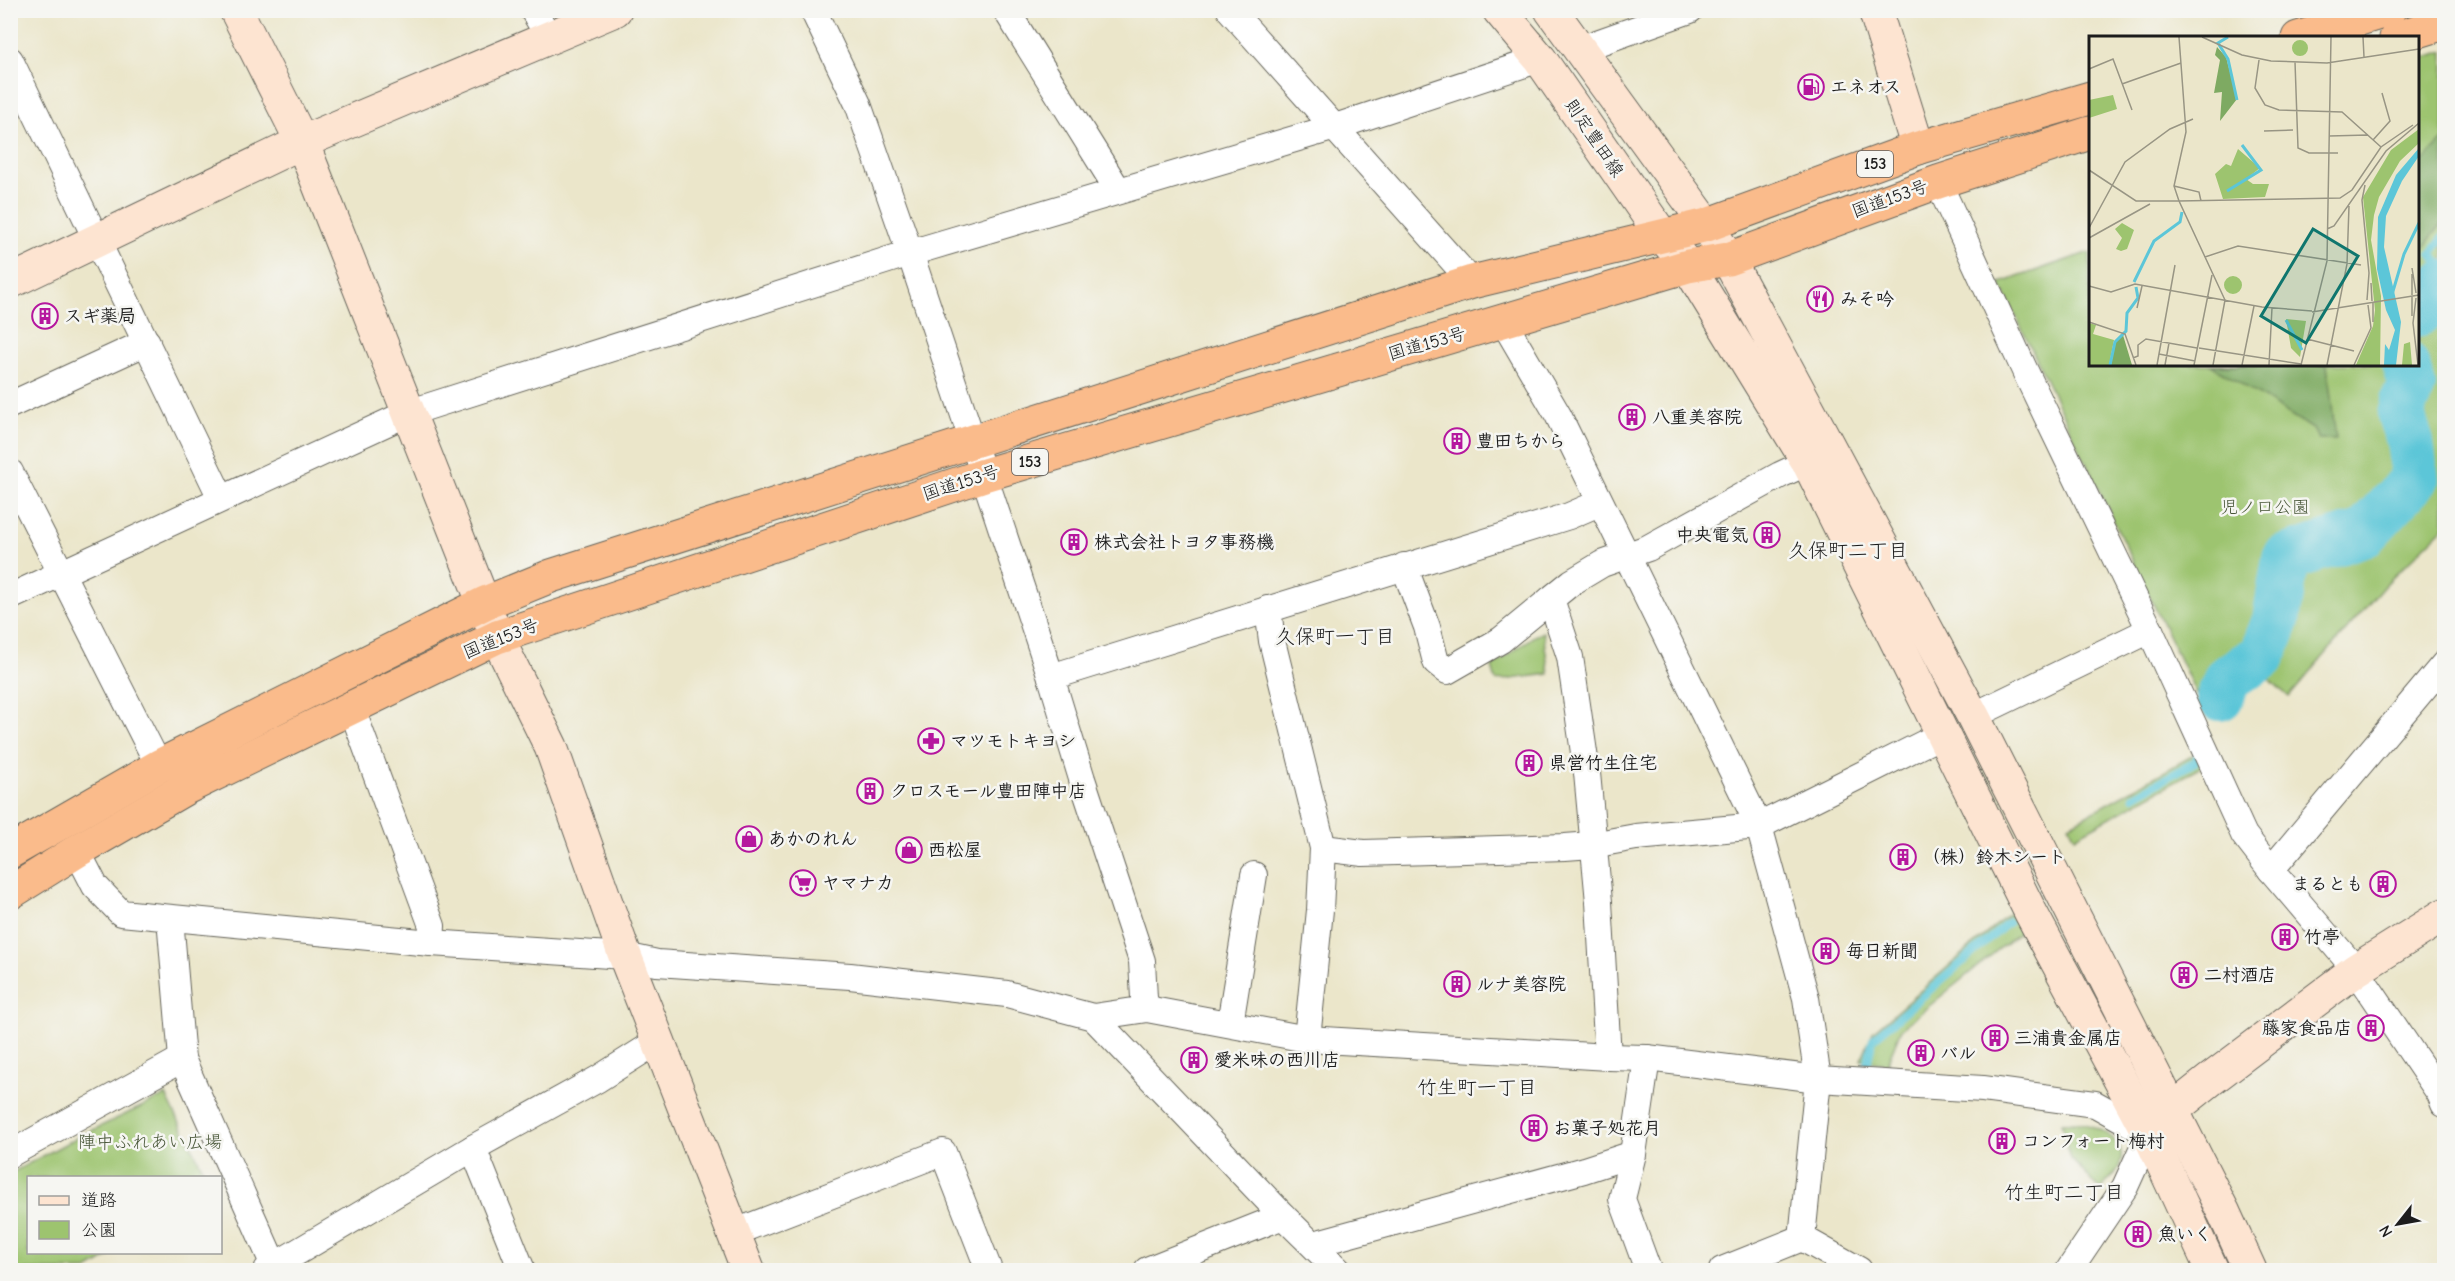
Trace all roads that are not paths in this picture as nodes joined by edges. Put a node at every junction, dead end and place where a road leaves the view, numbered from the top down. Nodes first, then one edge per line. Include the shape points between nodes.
1 (236, 10) edge
2 (615, 10) edge
3 (813, 10) edge
4 (1006, 10) edge
5 (1230, 10) edge
6 (1498, 10) edge
7 (1551, 10) edge
8 (1690, 10) edge
9 (1875, 10) edge
10 (2389, 10) edge
11 (2350, 23) edge
12 (2445, 23) edge
13 (541, 24) edge
14 (2305, 36) edge
15 (2403, 36) edge
16 (1580, 49) junction
17 (1540, 59) junction
18 (10, 60) edge
19 (2089, 99) edge
20 (1335, 127) junction
21 (2089, 134) edge
22 (302, 142) junction
23 (1918, 148) junction
24 (1938, 182) junction
25 (1118, 190) junction
26 (1707, 225) junction
27 (1661, 234) junction
28 (98, 240) junction
29 (910, 253) junction
30 (1728, 259) junction
31 (1688, 266) junction
32 (10, 282) edge
33 (1472, 282) junction
34 (1503, 321) junction
35 (147, 342) junction
36 (10, 405) edge
37 (408, 413) junction
38 (974, 441) junction
39 (1808, 462) junction
40 (10, 472) edge
41 (984, 475) junction
42 (221, 498) junction
43 (1599, 503) junction
44 (1626, 556) junction
45 (1404, 566) junction
46 (61, 574) junction
47 (10, 597) edge
48 (1551, 599) junction
49 (485, 603) junction
50 (1268, 609) junction
51 (2150, 630) junction
52 (497, 638) junction
53 (2445, 664) edge
54 (1051, 677) junction
55 (352, 710) junction
56 (1973, 716) junction
57 (1943, 734) junction
58 (159, 766) junction
59 (1759, 826) junction
60 (1592, 845) junction
61 (1323, 848) junction
62 (77, 851) junction
63 (10, 852) edge
64 (2271, 870) junction
65 (1254, 875) dead end
66 (10, 893) edge
67 (2445, 915) edge
68 (170, 918) junction
69 (431, 943) junction
70 (625, 956) junction
71 (2356, 970) junction
72 (1147, 1009) junction
73 (1093, 1017) junction
74 (1230, 1024) junction
75 (1307, 1039) junction
76 (658, 1041) junction
77 (1608, 1057) junction
78 (1647, 1058) junction
79 (182, 1059) junction
80 (1818, 1079) junction
81 (2445, 1104) edge
82 (2160, 1123) junction
83 (473, 1148) junction
84 (10, 1154) edge
85 (1633, 1154) junction
86 (1283, 1216) junction
87 (733, 1233) junction
88 (1802, 1238) junction
89 (1314, 1244) junction
90 (273, 1269) edge
91 (522, 1270) edge
92 (748, 1270) edge
93 (989, 1270) edge
94 (1147, 1270) edge
95 (1338, 1270) edge
96 (1648, 1270) edge
97 (1722, 1270) edge
98 (1859, 1270) edge
99 (2069, 1270) edge
100 (2212, 1270) edge
101 (2250, 1270) edge

1 - 22 street
2 - 13 street
3 - 29 street via 858,104
4 - 25 street
5 - 20 street
6 - 17 street, 則定豊田線
7 - 16 street
8 - 16 street
9 - 23 street
10 - 11 highway
11 - 14 highway
12 - 15 highway
13 - 22 street
16 - 26 street
17 - 20 street
17 - 27 street, 則定豊田線
18 - 28 street
19 - 23 highway, 国道153号 / 153
20 - 25 street
20 - 33 street
21 - 24 highway, 国道153号 / 153
22 - 28 street
22 - 37 street
23 - 26 highway, 国道153号 / 153
24 - 30 highway, 国道153号 / 153
24 - 51 street
25 - 29 street
26 - 27 highway, 国道153号 / 153
26 - 30 street
27 - 31 street, 則定豊田線
27 - 33 highway, 国道153号 / 153
28 - 32 street
28 - 35 street
29 - 37 street
29 - 38 street
30 - 31 highway, 国道153号 / 153
30 - 56 street
31 - 34 highway, 国道153号 / 153
31 - 39 street, 則定豊田線
33 - 38 highway, 国道153号 / 153
34 - 41 highway, 国道153号 / 153
34 - 43 street via 1558,415
35 - 36 street
35 - 42 street
37 - 42 street
37 - 49 street
38 - 41 street
38 - 49 highway, 国道153号 / 153 via 551,576
39 - 44 street
39 - 57 street, 則定豊田線
40 - 46 street
41 - 52 highway, 国道153号 / 153
41 - 54 street
42 - 46 street
43 - 44 street
43 - 45 street via 1569,516
44 - 48 street via 1602,564
44 - 59 street
45 - 48 street via 1436,662 1447,671 1501,640
45 - 50 street
46 - 47 street
46 - 58 street
48 - 60 street via 1570,657 1587,773
49 - 52 street
49 - 58 highway, 国道153号 / 153
50 - 54 street
50 - 61 street via 1272,641
51 - 56 street
51 - 64 street via 2244,835
52 - 55 highway, 国道153号 / 153
52 - 70 street via 551,747
53 - 64 street
54 - 72 street via 1142,961
55 - 62 highway, 国道153号 / 153 via 184,789
55 - 69 street via 432,926
56 - 82 street
57 - 59 street
57 - 82 street, 則定豊田線 via 2031,913
58 - 63 highway, 国道153号 / 153
59 - 60 street
59 - 80 street via 1806,998
60 - 61 street via 1363,853
60 - 77 street
61 - 75 street
62 - 66 highway, 国道153号 / 153
62 - 68 street via 95,886 121,913
64 - 71 street
65 - 74 street
67 - 71 street
68 - 69 street
68 - 79 street
69 - 70 street
70 - 73 street via 657,963 850,976 1007,994
70 - 76 street
71 - 81 street
71 - 82 street
72 - 73 street
72 - 74 street
73 - 86 street
74 - 75 street
75 - 77 street
76 - 83 street
76 - 87 street
77 - 78 street
78 - 80 street
78 - 85 street
79 - 84 street
79 - 90 street
80 - 82 street via 1983,1089 2095,1104
80 - 88 street
82 - 99 street via 2125,1187
82 - 100 street
82 - 101 street via 2224,1213
83 - 90 street
83 - 91 street
85 - 89 street
85 - 96 street via 1622,1199
86 - 89 street
86 - 94 street
87 - 92 street
87 - 93 street via 943,1152
88 - 97 street
88 - 98 street
89 - 95 street

